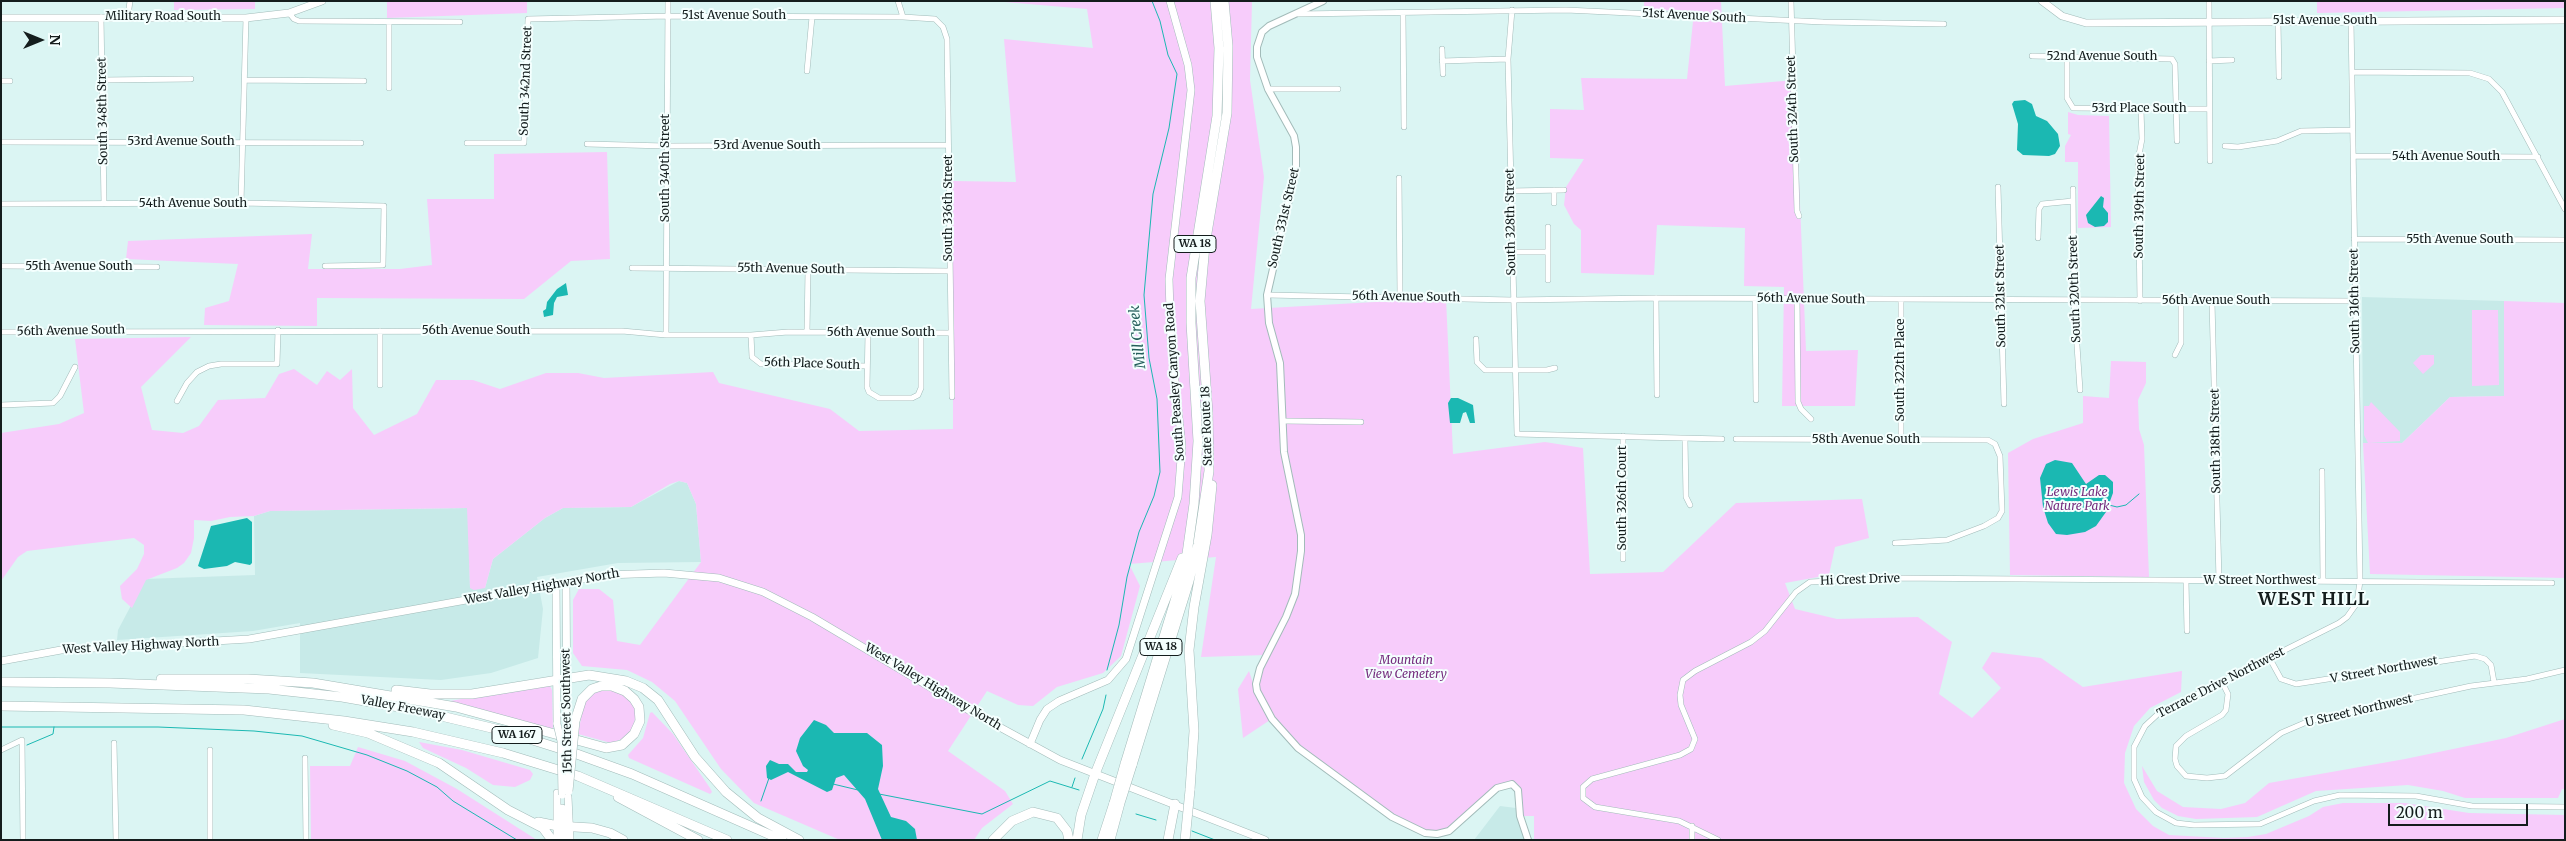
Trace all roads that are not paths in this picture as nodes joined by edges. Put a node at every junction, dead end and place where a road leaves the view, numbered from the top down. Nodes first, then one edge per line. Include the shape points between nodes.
1 (130, 1) edge
2 (322, 1) edge
3 (668, 1) edge
4 (898, 1) edge
5 (1166, 1) edge
6 (1170, 1) edge
7 (1215, 1) edge
8 (1224, 1) edge
9 (1323, 1) edge
10 (1791, 1) edge
11 (2042, 1) edge
12 (2209, 1) edge
13 (1512, 10) junction
14 (289, 13) junction
15 (1294, 14) junction
16 (1403, 14) junction
17 (128, 16) junction
18 (668, 16) junction
19 (101, 17) junction
20 (812, 17) junction
21 (904, 17) junction
22 (1, 18) edge
23 (246, 18) junction
24 (528, 19) joint
25 (1790, 19) junction
26 (2565, 20) edge
27 (2351, 21) junction
28 (460, 22) dead end
29 (939, 22) joint
30 (2209, 22) junction
31 (2278, 22) junction
32 (389, 23) junction
33 (1944, 24) dead end
34 (1177, 25) junction
35 (1442, 49) dead end
36 (2032, 56) dead end
37 (2067, 57) junction
38 (1508, 59) junction
39 (2209, 60) junction
40 (2232, 60) dead end
41 (1442, 61) junction
42 (807, 71) dead end
43 (2353, 72) junction
44 (1443, 74) dead end
45 (2279, 76) dead end
46 (191, 79) dead end
47 (1, 80) edge
48 (10, 80) dead end
49 (102, 80) junction
50 (245, 80) junction
51 (364, 81) dead end
52 (388, 88) dead end
53 (1338, 89) dead end
54 (1268, 90) junction
55 (2176, 109) junction
56 (2209, 109) junction
57 (2141, 110) junction
58 (1404, 127) dead end
59 (2354, 130) junction
60 (2177, 141) dead end
61 (1, 142) edge
62 (244, 142) junction
63 (104, 143) junction
64 (361, 143) dead end
65 (467, 143) dead end
66 (587, 144) dead end
67 (948, 145) junction
68 (666, 146) junction
69 (2225, 146) dead end
70 (2354, 156) junction
71 (2538, 157) junction
72 (2210, 161) dead end
73 (1399, 178) dead end
74 (1998, 187) dead end
75 (2072, 189) dead end
76 (1554, 190) junction
77 (1564, 190) dead end
78 (1510, 191) junction
79 (2073, 201) junction
80 (241, 203) junction
81 (1554, 203) dead end
82 (1, 204) edge
83 (104, 204) junction
84 (2565, 209) edge
85 (1799, 216) dead end
86 (1548, 227) dead end
87 (2038, 238) dead end
88 (2354, 239) junction
89 (2565, 240) edge
90 (1513, 252) junction
91 (1548, 252) junction
92 (1, 266) edge
93 (157, 266) dead end
94 (325, 266) dead end
95 (632, 268) dead end
96 (666, 268) junction
97 (808, 270) junction
98 (949, 271) junction
99 (1548, 280) dead end
100 (1266, 295) junction
101 (1400, 296) junction
102 (1656, 298) junction
103 (1755, 298) junction
104 (1797, 299) junction
105 (1513, 300) junction
106 (1900, 300) junction
107 (2002, 300) junction
108 (2355, 300) junction
109 (2074, 301) junction
110 (2140, 301) junction
111 (2181, 302) junction
112 (2212, 302) junction
113 (278, 330) junction
114 (380, 330) junction
115 (1, 332) edge
116 (806, 332) junction
117 (868, 333) junction
118 (921, 333) junction
119 (951, 333) junction
120 (666, 334) junction
121 (751, 335) junction
122 (1476, 339) dead end
123 (2175, 355) dead end
124 (867, 366) junction
125 (75, 367) dead end
126 (1556, 368) dead end
127 (1515, 370) junction
128 (380, 385) dead end
129 (2080, 390) dead end
130 (1657, 396) dead end
131 (952, 397) dead end
132 (1756, 400) dead end
133 (177, 401) dead end
134 (2004, 404) dead end
135 (1, 405) edge
136 (1208, 413) junction
137 (1811, 419) dead end
138 (1283, 420) junction
139 (1361, 422) dead end
140 (1623, 436) junction
141 (1685, 439) junction
142 (1722, 439) dead end
143 (1736, 439) dead end
144 (1901, 439) junction
145 (2322, 471) dead end
146 (1690, 505) dead end
147 (1190, 529) junction
148 (1895, 543) dead end
149 (1623, 559) dead end
150 (2323, 580) junction
151 (2088, 581) joint
152 (2186, 581) junction
153 (2219, 581) junction
154 (2360, 581) junction
155 (566, 582) junction
156 (2552, 583) dead end
157 (556, 584) junction
158 (2187, 631) dead end
159 (2270, 659) junction
160 (1, 661) edge
161 (2565, 670) edge
162 (561, 679) junction
163 (1, 682) edge
164 (110, 682) junction
165 (313, 682) junction
166 (2222, 682) junction
167 (2494, 682) junction
168 (1, 706) edge
169 (244, 710) junction
170 (571, 720) junction
171 (114, 743) dead end
172 (1030, 744) junction
173 (1, 750) edge
174 (210, 750) dead end
175 (305, 758) dead end
176 (1128, 764) junction
177 (1095, 774) junction
178 (578, 776) junction
179 (564, 794) junction
180 (1117, 803) junction
181 (1175, 804) junction
182 (2565, 807) edge
183 (514, 814) junction
184 (1110, 814) junction
185 (563, 826) junction
186 (1692, 826) junction
187 (752, 827) junction
188 (23, 840) edge
189 (116, 840) edge
190 (210, 840) edge
191 (306, 840) edge
192 (552, 840) edge
193 (557, 840) edge
194 (563, 840) edge
195 (570, 840) edge
196 (622, 840) edge
197 (698, 840) edge
198 (727, 840) edge
199 (773, 840) edge
200 (782, 840) edge
201 (799, 840) edge
202 (993, 840) edge
203 (1069, 840) edge
204 (1077, 840) edge
205 (1096, 840) edge
206 (1102, 840) edge
207 (1110, 840) edge
208 (1116, 840) edge
209 (1168, 840) edge
210 (1185, 840) edge
211 (1265, 840) edge
212 (1528, 840) edge
213 (1692, 840) edge
214 (1718, 840) edge

1 - 17 street
2 - 14 main road, Military Road South
3 - 18 street, South 340th Street
4 - 21 street
5 - 34 main road, South Peasley Canyon Road
6 - 34 main road, South Peasley Canyon Road
7 - 147 highway, State Route 18 / WA 18 via 1219,48 1217,116 1192,278 1198,470
8 - 136 highway, State Route 18 / WA 18 via 1227,113 1205,245 1201,292
9 - 15 street, South 331st Street
10 - 25 street, South 324th Street
11 - 30 main road, 51st Avenue South via 2062,16 2086,23
12 - 30 street
13 - 16 street, 51st Avenue South
13 - 25 street, 51st Avenue South
13 - 38 street, South 328th Street
14 - 23 main road, Military Road South
14 - 32 street via 298,21
15 - 16 street, 51st Avenue South
15 - 54 street, South 331st Street via 1269,26 1258,40 1257,57
16 - 58 street
17 - 19 main road, Military Road South
17 - 23 main road, Military Road South
18 - 20 street, 51st Avenue South
18 - 24 street, 51st Avenue South
18 - 68 street, South 340th Street
19 - 22 main road, Military Road South
19 - 49 street, South 348th Street
20 - 21 street, 51st Avenue South
20 - 42 street
21 - 29 street, 51st Avenue South via 929,18
23 - 50 street
24 - 65 street, South 342nd Street via 524,143
25 - 33 street, 51st Avenue South
25 - 85 street, South 324th Street
26 - 27 main road, 51st Avenue South
27 - 31 main road, 51st Avenue South
27 - 43 street, South 316th Street
28 - 32 street
29 - 67 street, South 336th Street via 947,39
30 - 31 main road, 51st Avenue South
30 - 39 street
31 - 45 street
32 - 52 street
34 - 172 main road, South Peasley Canyon Road via 1191,90 1169,279 1171,343 1182,446 1178,497 1126,659 1108,680 1047,709
35 - 41 street
36 - 37 street, 52nd Avenue South
37 - 55 street, 52nd Avenue South via 2172,58 2175,64
37 - 57 street, 53rd Place South via 2067,98 2070,105 2077,109
38 - 41 street
38 - 78 street, South 328th Street
39 - 40 street
39 - 56 street
41 - 44 street
43 - 59 street, South 316th Street
43 - 71 street via 2470,73 2483,76 2502,92
46 - 49 street
47 - 48 street
49 - 63 street, South 348th Street
50 - 51 street
50 - 62 street
53 - 54 street
54 - 100 street, South 331st Street via 1294,136 1297,159
55 - 56 street, 53rd Place South
55 - 57 street, 53rd Place South
55 - 60 street
56 - 72 street
57 - 110 street, South 319th Street via 2142,139 2138,160
59 - 69 street via 2301,131 2277,141
59 - 70 street, South 316th Street
61 - 63 street, 53rd Avenue South
62 - 63 street, 53rd Avenue South
62 - 64 street, 53rd Avenue South
62 - 80 street
63 - 83 street, South 348th Street
66 - 68 street, 53rd Avenue South
67 - 68 street, 53rd Avenue South
67 - 98 street, South 336th Street
68 - 96 street, South 340th Street
70 - 71 street, 54th Avenue South
70 - 88 street, South 316th Street
71 - 84 street
73 - 101 street
74 - 107 street, South 321st Street
75 - 79 street, South 320th Street
76 - 77 street
76 - 78 street
76 - 81 street
78 - 90 street, South 328th Street
79 - 87 street via 2042,204
79 - 109 street, South 320th Street
80 - 83 street, 54th Avenue South
80 - 94 street, 54th Avenue South via 384,206 383,265
82 - 83 street, 54th Avenue South
86 - 91 street
88 - 89 street, 55th Avenue South
88 - 108 street, South 316th Street
90 - 91 street
90 - 105 street, South 328th Street
91 - 99 street
92 - 93 street, 55th Avenue South
95 - 96 street, 55th Avenue South
96 - 97 street, 55th Avenue South
96 - 120 street, South 340th Street
97 - 98 street, 55th Avenue South
97 - 116 street
98 - 119 street, South 336th Street
100 - 101 street, 56th Avenue South
100 - 138 street, South 331st Street via 1281,370
101 - 105 street, 56th Avenue South
102 - 103 street, 56th Avenue South
102 - 105 street, 56th Avenue South
102 - 130 street
103 - 104 street, 56th Avenue South
103 - 132 street
104 - 106 street, 56th Avenue South
104 - 137 street via 1798,402
105 - 127 street, South 328th Street
106 - 107 street, 56th Avenue South
106 - 144 street, South 322th Place
107 - 109 street, 56th Avenue South
107 - 134 street, South 321st Street
108 - 112 street, 56th Avenue South
108 - 154 street, South 316th Street
109 - 110 street, 56th Avenue South
109 - 129 street, South 320th Street
110 - 111 street, 56th Avenue South
111 - 112 street, 56th Avenue South
111 - 123 street via 2181,342
112 - 153 street, South 318th Street
113 - 114 street, 56th Avenue South
113 - 115 street, 56th Avenue South
113 - 133 street via 277,364 209,366 187,382
114 - 120 street, 56th Avenue South
114 - 128 street
116 - 117 street, 56th Avenue South
116 - 121 street, 56th Avenue South
117 - 118 street, 56th Avenue South
117 - 124 street
118 - 119 street, 56th Avenue South
118 - 124 street via 921,385 918,395 887,398 871,394 867,387
119 - 131 street, South 336th Street
120 - 121 street, 56th Avenue South
121 - 124 street, 56th Place South via 751,354 757,362 769,365
122 - 127 street via 1476,362 1480,367 1485,370
125 - 135 street via 60,396 52,404
126 - 127 street
127 - 140 street, South 328th Street via 1516,434
136 - 176 highway, State Route 18 / WA 18 via 1209,471 1198,544 1178,618
136 - 210 highway, bridge via 1213,451 1212,500 1189,650 1194,731
138 - 139 street
138 - 212 street, South 331st Street via 1284,452 1301,535 1301,551 1299,577 1291,606 1257,676 1257,691 1265,708 1288,738 1318,764 1392,817 1425,833 1449,831 1497,788 1507,784 1515,786
140 - 141 street
140 - 149 street, South 326th Court
141 - 142 street
141 - 146 street via 1686,497
143 - 144 street, 58th Avenue South
144 - 148 street, 58th Avenue South via 1988,440 1995,444 2000,456 2000,515 1984,526 1947,540
145 - 150 street
147 - 176 highway, State Route 18 / WA 18 via 1185,568
147 - 177 highway via 1167,598
150 - 153 street, W Street Northwest
150 - 154 street, W Street Northwest
151 - 152 street, W Street Northwest
151 - 186 street, Hi Crest Drive via 1890,578 1820,580 1804,586 1752,642 1695,670 1683,680 1681,706 1695,739 1691,750 1592,779 1583,787 1583,798 1594,807 1659,816
152 - 153 street, W Street Northwest
152 - 158 street
154 - 156 street, W Street Northwest
154 - 159 street, Terrace Drive Northwest via 2357,603 2347,617
155 - 157 main road, West Valley Highway North
155 - 162 main road, 15th Street Southwest
155 - 172 main road, West Valley Highway North via 635,572 693,575 738,583 812,617
157 - 160 main road, West Valley Highway North via 250,639 61,650
157 - 162 main road, 15th Street Southwest
159 - 166 street, Terrace Drive Northwest
159 - 167 street, V Street Northwest via 2281,679 2296,684 2475,656 2491,665
161 - 167 street via 2527,679
162 - 165 highway via 492,692 458,694
162 - 170 main road, 15th Street Southwest
162 - 179 main road, 15th Street Southwest, bridge via 557,724
162 - 201 highway via 589,675 617,678 650,693 664,708 701,766 726,792 758,818
163 - 164 highway, Valley Freeway / WA 167
164 - 165 highway via 207,678
164 - 187 highway, Valley Freeway / WA 167 via 278,690 378,703 450,717 574,752
165 - 170 highway via 456,707 606,748 622,745 634,734 640,721 639,707 625,691 602,686 592,689 582,698
166 - 167 street, U Street Northwest via 2228,694 2226,710 2176,746 2174,759 2186,776 2225,776 2282,733 2309,721
166 - 182 street, Terrace Drive Northwest via 2159,713 2145,726 2134,747 2134,779 2142,797 2156,812 2176,823 2194,826 2254,825 2314,801 2340,795 2410,796 2472,806
168 - 169 highway, Valley Freeway / WA 167
169 - 178 highway, Valley Freeway / WA 167 via 413,732
169 - 183 highway via 348,728 419,752 453,771
170 - 179 highway, bridge
171 - 189 street
172 - 177 main road, West Valley Highway North
173 - 188 street via 22,740
174 - 190 street
175 - 191 street
176 - 180 highway, State Route 18 / WA 18, bridge
177 - 181 main road, West Valley Highway North
177 - 204 highway via 1081,815
178 - 197 highway
178 - 198 highway, Valley Freeway / WA 167
179 - 185 main road, 15th Street Southwest
179 - 185 main road, 15th Street Southwest
180 - 184 highway, State Route 18 / WA 18
180 - 207 highway, State Route 18 / WA 18
180 - 208 highway
181 - 209 highway
181 - 211 main road, West Valley Highway North
183 - 185 highway
183 - 192 highway via 543,828
184 - 205 highway
184 - 206 highway, State Route 18 / WA 18
185 - 193 main road, 15th Street Southwest
185 - 194 main road
185 - 195 main road, 15th Street Southwest
185 - 196 highway via 592,828
186 - 213 street
186 - 214 street, Hi Crest Drive
187 - 199 highway
187 - 200 highway, Valley Freeway / WA 167
202 - 203 highway via 1012,821 1033,812 1057,818 1067,831

